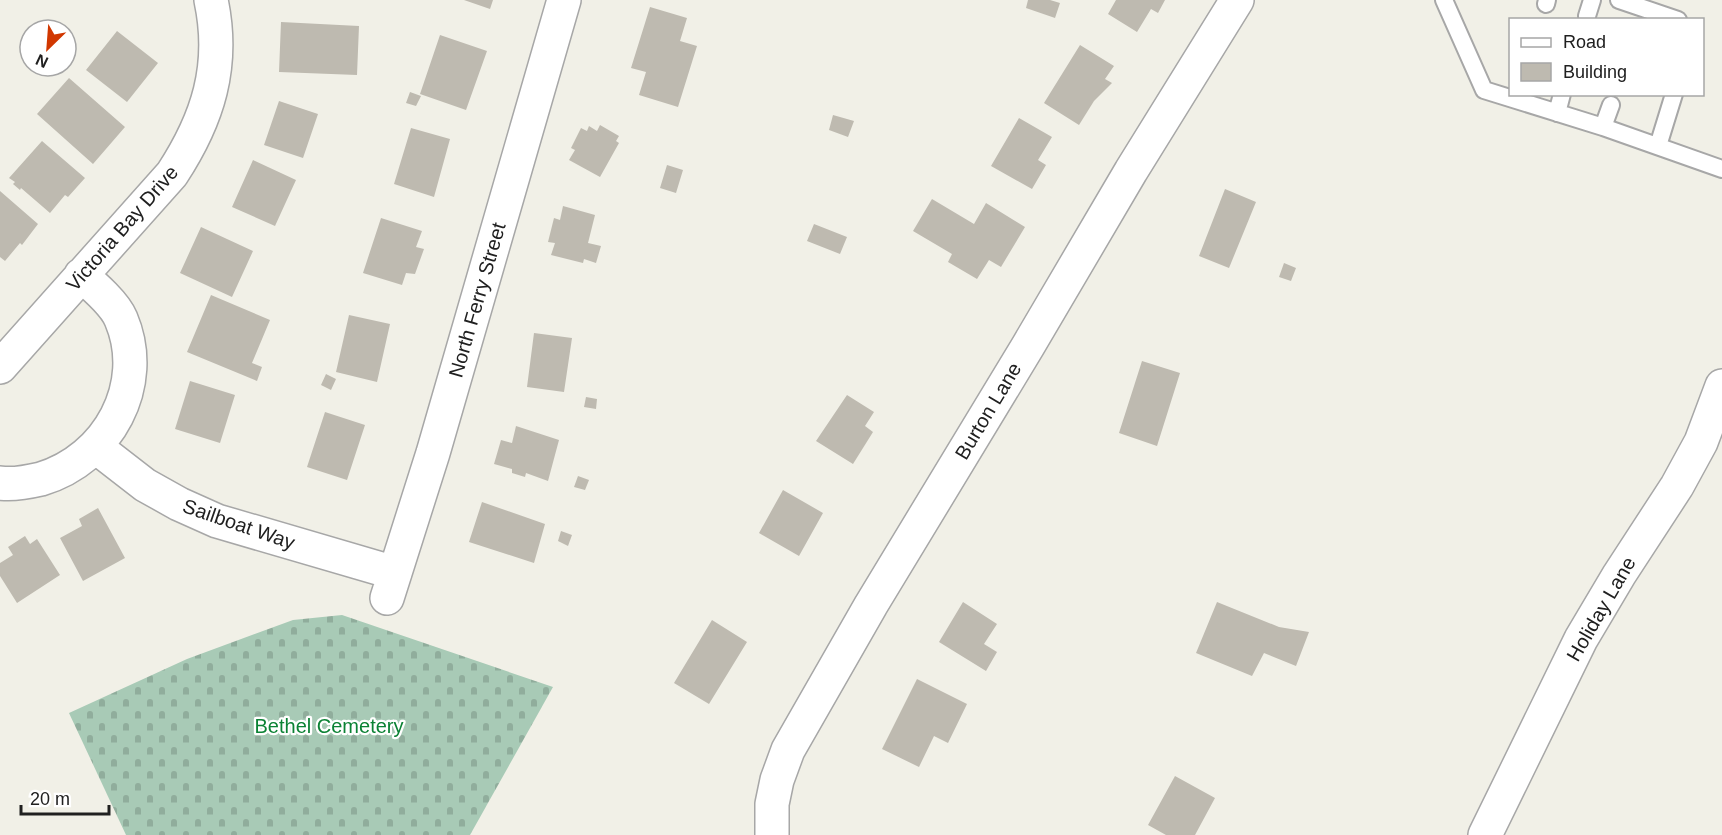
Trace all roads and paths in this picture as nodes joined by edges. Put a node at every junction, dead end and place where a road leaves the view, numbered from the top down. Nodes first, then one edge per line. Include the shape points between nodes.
1 (211, 0) edge
2 (564, 0) edge
3 (1237, 0) edge
4 (1444, 0) edge
5 (1619, 0) edge
6 (1640, 13) edge
7 (1667, 18) edge
8 (1490, 66) dead end
9 (1485, 90) junction
10 (1509, 96) edge
11 (1561, 96) edge
12 (1673, 96) edge
13 (1518, 98) edge
14 (1611, 105) dead end
15 (1557, 112) junction
16 (1603, 128) junction
17 (1658, 146) junction
18 (1722, 169) edge
19 (81, 275) junction
20 (0, 367) edge
21 (1722, 386) edge
22 (96, 447) junction
23 (0, 483) edge
24 (391, 586) joint
25 (772, 835) edge
26 (1485, 835) edge

1 - 19 street, Victoria Bay Drive via 216,64 201,122 172,174
2 - 24 street, North Ferry Street
3 - 25 street, Burton Lane via 870,605 788,750 772,804
4 - 9 lane
5 - 6 lane
6 - 7 lane
8 - 9 lane
9 - 10 lane
11 - 15 lane
12 - 17 lane
13 - 15 lane
14 - 16 lane
15 - 16 lane
16 - 17 lane
17 - 18 lane
19 - 20 street, Victoria Bay Drive
19 - 22 street via 120,316 130,359 123,403
21 - 26 street, Holiday Lane via 1701,442 1581,639
22 - 23 street via 73,466 52,475 31,482
22 - 24 street, Sailboat Way via 145,485 179,504

